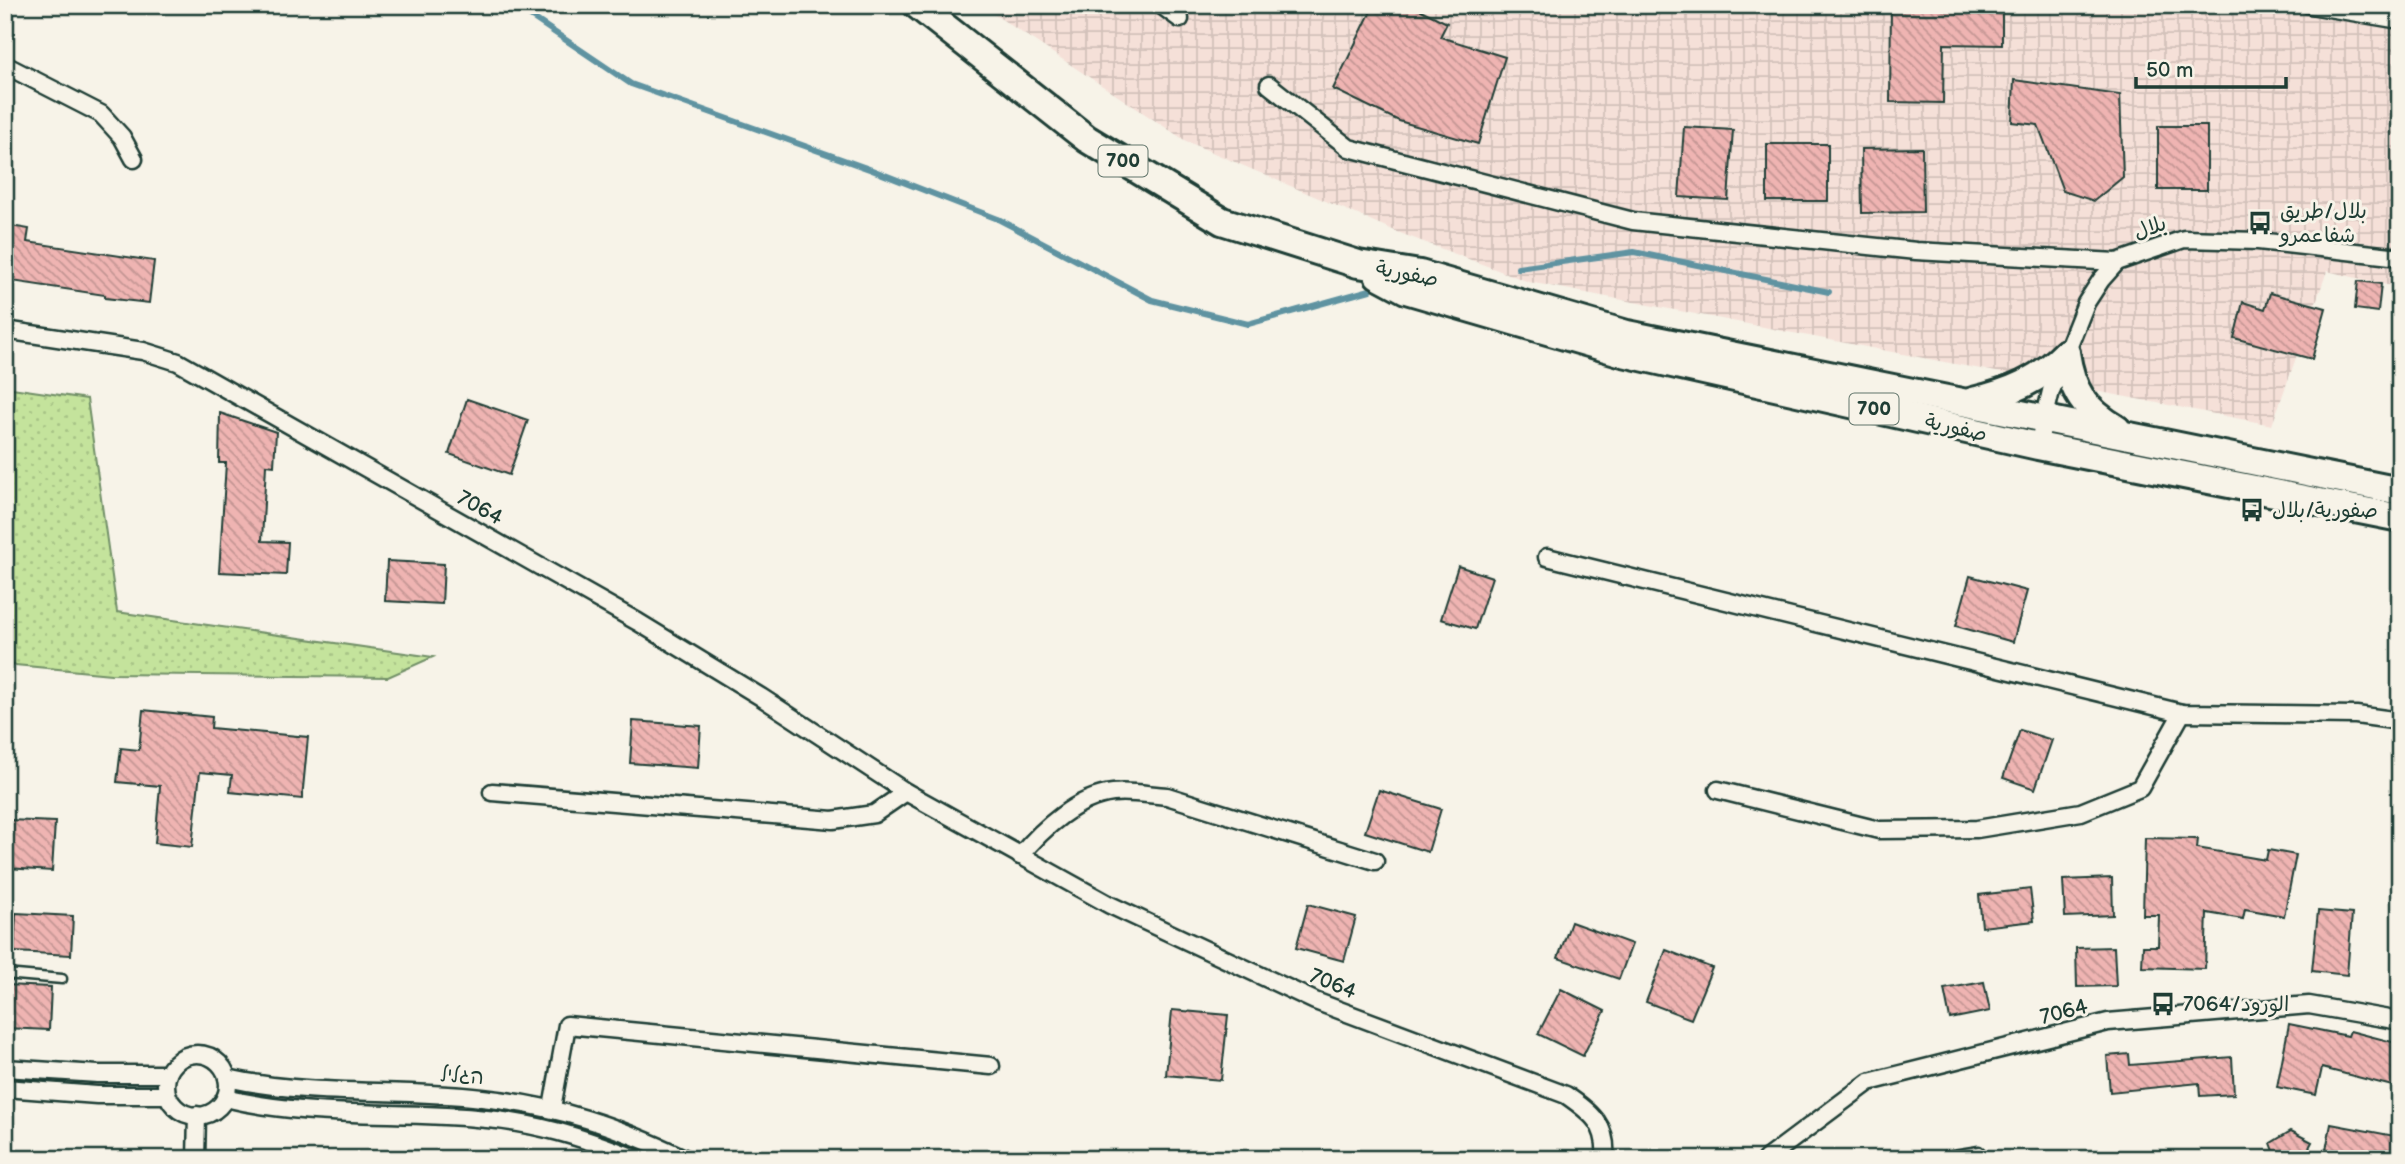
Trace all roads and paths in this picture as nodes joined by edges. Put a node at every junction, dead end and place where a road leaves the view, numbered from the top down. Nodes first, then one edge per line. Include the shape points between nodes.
1 (918, 5) edge
2 (1161, 5) edge
3 (2310, 5) edge
4 (1180, 19) dead end
5 (2400, 20) edge
6 (5, 65) edge
7 (1269, 85) dead end
8 (134, 159) dead end
9 (2400, 257) edge
10 (2117, 262) junction
11 (1358, 264) junction
12 (5, 330) edge
13 (2066, 353) junction
14 (1965, 402) junction
15 (2043, 418) junction
16 (2127, 435) junction
17 (2038, 446) junction
18 (2400, 491) edge
19 (2400, 518) edge
20 (1547, 557) dead end
21 (2182, 713) junction
22 (2400, 721) edge
23 (1718, 790) dead end
24 (492, 792) dead end
25 (906, 792) junction
26 (1020, 856) junction
27 (1376, 861) dead end
28 (5, 974) edge
29 (62, 979) dead end
30 (2400, 1021) edge
31 (990, 1066) dead end
32 (5, 1068) edge
33 (168, 1074) junction
34 (227, 1078) junction
35 (5, 1088) edge
36 (167, 1095) junction
37 (225, 1098) junction
38 (552, 1108) junction
39 (197, 1115) junction
40 (1947, 1156) dead end
41 (196, 1159) edge
42 (637, 1159) edge
43 (686, 1159) edge
44 (1605, 1159) edge
45 (1766, 1159) edge
46 (1987, 1159) edge

1 - 11 main road, صفورية / 700 via 1087,139 1222,221
2 - 4 street
3 - 5 street
6 - 8 street via 101,114
7 - 10 street via 1349,148 1633,221 1916,251
9 - 10 street, بلال via 2258,241 2184,239
10 - 13 street, بلال via 2087,303
11 - 14 main road, صفورية / 700 via 1420,274 1627,334
11 - 17 main road, صفورية / 700 via 1406,290 1623,354
12 - 25 street, 7064 via 143,351 178,362 638,622
13 - 14 main road via 2024,385
13 - 15 street, بلال
13 - 16 main road via 2069,375 2084,404
14 - 15 main road, صفورية / 700
15 - 16 main road, صفورية / 700
15 - 17 street, بلال
16 - 18 main road, صفورية / 700
17 - 19 main road, صفورية / 700
20 - 21 street
21 - 22 street via 2356,715
21 - 23 street via 2140,788 2081,812 1977,829 1879,830
24 - 25 street via 833,820 874,814
25 - 26 street, 7064
26 - 27 street via 1037,834 1084,803 1111,793 1136,793 1167,796
26 - 44 street, 7064 via 1110,905 1315,1000 1566,1095 1592,1114 1604,1133
28 - 29 lane
30 - 45 street, 7064 via 2309,1004 2108,1023 1869,1082
31 - 38 street via 567,1025
32 - 33 street
33 - 34 street via 175,1062 197,1053 219,1062
33 - 36 street
34 - 37 street
34 - 38 street, הגליל via 265,1087 480,1097
35 - 36 street
36 - 39 street via 185,1114
37 - 39 street via 209,1114
37 - 42 street, הגליל via 317,1112 478,1118 537,1126 579,1136
38 - 43 street, הגליל via 650,1141
39 - 41 street
40 - 46 lane via 1979,1151

